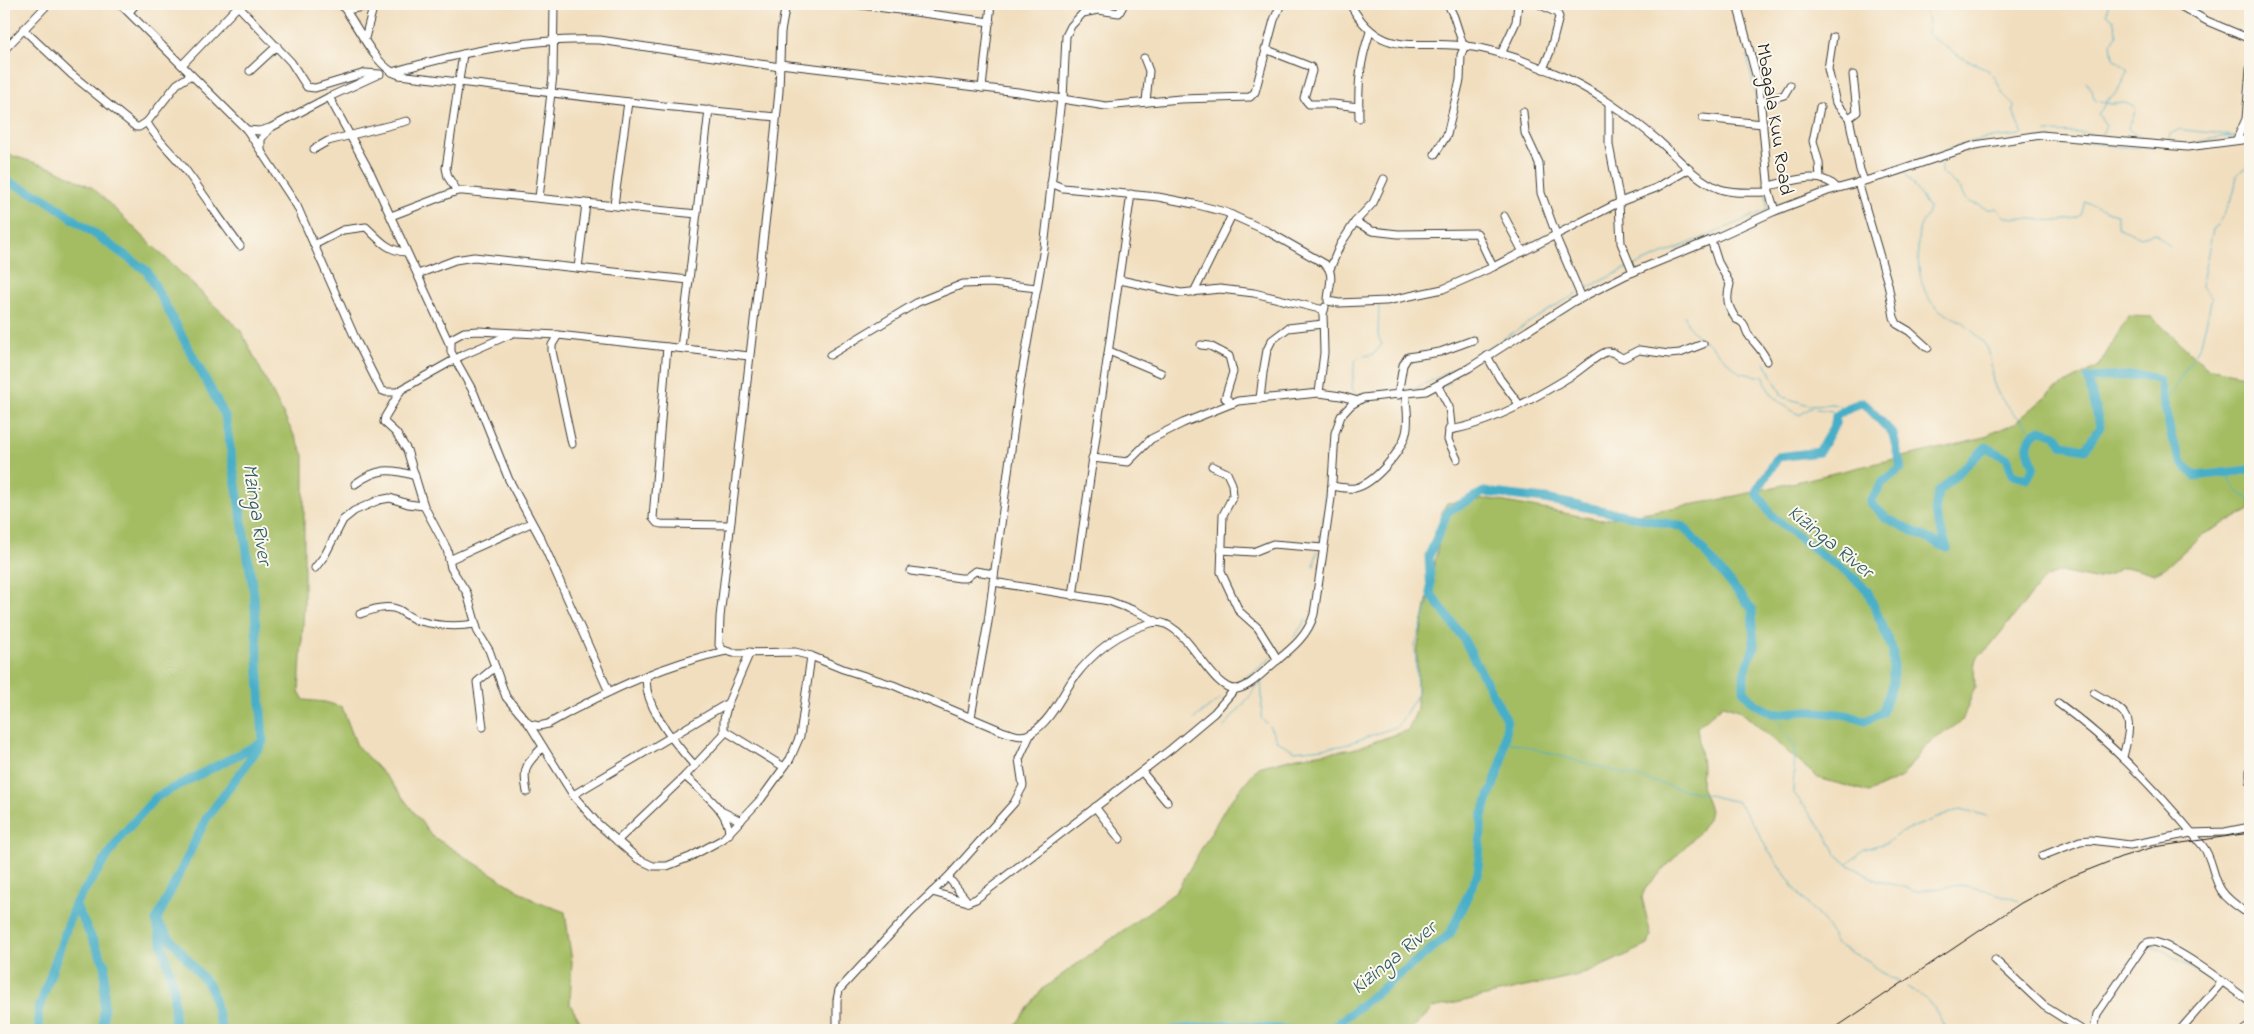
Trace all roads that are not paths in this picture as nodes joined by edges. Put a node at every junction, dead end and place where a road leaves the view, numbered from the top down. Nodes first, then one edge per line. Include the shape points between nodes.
1 (48, 4) edge
2 (120, 4) edge
3 (136, 4) edge
4 (341, 4) edge
5 (375, 4) edge
6 (554, 4) edge
7 (786, 4) edge
8 (854, 4) edge
9 (991, 4) edge
10 (1124, 4) edge
11 (1281, 4) edge
12 (1350, 4) edge
13 (1448, 4) edge
14 (1518, 4) edge
15 (1539, 4) edge
16 (1737, 4) edge
17 (2177, 4) edge
18 (239, 5) edge
19 (347, 10) junction
20 (129, 12) junction
21 (990, 22) junction
22 (23, 29) junction
23 (1370, 32) junction
24 (1833, 37) dead end
25 (364, 38) junction
26 (554, 39) junction
27 (2250, 39) edge
28 (1464, 45) junction
29 (277, 46) junction
30 (1265, 48) junction
31 (4, 50) edge
32 (463, 54) junction
33 (1501, 54) junction
34 (1144, 58) dead end
35 (182, 65) junction
36 (780, 65) junction
37 (1542, 69) junction
38 (2250, 69) edge
39 (250, 71) dead end
40 (391, 72) junction
41 (380, 74) junction
42 (191, 75) junction
43 (1853, 75) dead end
44 (458, 82) junction
45 (1790, 85) dead end
46 (982, 88) junction
47 (551, 94) junction
48 (329, 97) junction
49 (1062, 99) junction
50 (628, 102) junction
51 (1146, 102) junction
52 (1761, 102) junction
53 (1609, 104) junction
54 (1359, 107) junction
55 (1820, 107) dead end
56 (708, 110) junction
57 (1524, 112) dead end
58 (776, 117) junction
59 (1359, 118) dead end
60 (1703, 118) dead end
61 (1849, 118) junction
62 (406, 121) dead end
63 (147, 122) junction
64 (1763, 124) junction
65 (270, 128) junction
66 (247, 130) junction
67 (349, 135) junction
68 (2248, 138) edge
69 (2236, 139) junction
70 (314, 149) dead end
71 (261, 152) junction
72 (1434, 154) dead end
73 (1689, 169) junction
74 (1820, 178) junction
75 (1384, 179) dead end
76 (1861, 182) junction
77 (1051, 187) junction
78 (1837, 188) junction
79 (1768, 189) junction
80 (456, 191) junction
81 (1131, 194) junction
82 (539, 198) junction
83 (1619, 202) junction
84 (586, 204) junction
85 (614, 205) junction
86 (1775, 211) junction
87 (697, 214) junction
88 (1232, 215) junction
89 (391, 216) junction
90 (1504, 216) dead end
91 (1355, 222) junction
92 (1555, 234) junction
93 (1712, 240) junction
94 (314, 245) junction
95 (240, 246) dead end
96 (406, 252) junction
97 (1522, 252) junction
98 (1493, 267) junction
99 (578, 268) junction
100 (1330, 269) junction
101 (1633, 272) junction
102 (418, 274) junction
103 (689, 280) junction
104 (1120, 280) junction
105 (1037, 288) junction
106 (1194, 292) junction
107 (1582, 298) junction
108 (1329, 302) junction
109 (1324, 310) junction
110 (1323, 324) junction
111 (514, 334) junction
112 (558, 335) junction
113 (1473, 340) dead end
114 (450, 343) junction
115 (1703, 344) dead end
116 (1201, 345) dead end
117 (667, 347) junction
118 (681, 348) junction
119 (1928, 348) dead end
120 (1109, 351) junction
121 (830, 355) dead end
122 (749, 356) junction
123 (1487, 356) junction
124 (455, 360) junction
125 (1767, 361) dead end
126 (1161, 373) dead end
127 (1438, 386) junction
128 (401, 390) junction
129 (1319, 393) junction
130 (1401, 394) junction
131 (1260, 399) junction
132 (1358, 401) junction
133 (1233, 403) junction
134 (1519, 404) junction
135 (1449, 430) junction
136 (572, 444) dead end
137 (1092, 458) junction
138 (1457, 459) dead end
139 (1212, 466) dead end
140 (415, 476) junction
141 (355, 484) dead end
142 (1332, 486) junction
143 (424, 506) junction
144 (531, 523) junction
145 (730, 525) junction
146 (1323, 548) junction
147 (447, 549) junction
148 (1221, 550) junction
149 (458, 555) junction
150 (449, 560) junction
151 (315, 568) dead end
152 (911, 570) dead end
153 (994, 574) junction
154 (993, 582) junction
155 (1073, 596) junction
156 (360, 614) dead end
157 (1156, 622) junction
158 (475, 624) junction
159 (726, 652) junction
160 (750, 652) junction
161 (811, 656) junction
162 (1278, 660) junction
163 (495, 667) junction
164 (647, 675) junction
165 (1235, 689) junction
166 (609, 692) junction
167 (2094, 693) dead end
168 (728, 703) junction
169 (2058, 704) dead end
170 (971, 717) junction
171 (529, 724) junction
172 (483, 727) dead end
173 (725, 731) junction
174 (1031, 733) junction
175 (670, 736) junction
176 (543, 747) junction
177 (2122, 757) junction
178 (695, 766) junction
179 (784, 767) junction
180 (2250, 771) edge
181 (1142, 772) junction
182 (685, 776) junction
183 (2250, 781) edge
184 (527, 792) dead end
185 (573, 795) junction
186 (1168, 802) dead end
187 (1095, 807) junction
188 (722, 812) junction
189 (741, 821) junction
190 (2250, 827) edge
191 (2191, 833) junction
192 (729, 834) junction
193 (1120, 840) dead end
194 (617, 842) junction
195 (2042, 856) dead end
196 (948, 877) junction
197 (932, 892) junction
198 (968, 902) junction
199 (2250, 915) edge
200 (1995, 960) dead end
201 (2222, 982) junction
202 (2250, 1002) edge
203 (2250, 1026) edge
204 (838, 1030) edge
205 (2082, 1030) edge
206 (2094, 1030) edge
207 (2180, 1030) edge
208 (2244, 1030) edge

1 - 22 street
2 - 20 street
3 - 20 street
4 - 19 street
5 - 19 street
5 - 25 street
6 - 26 street
7 - 36 street
8 - 21 street
9 - 21 street
10 - 49 street via 1119,13 1098,10 1083,13 1071,26 1066,42
11 - 30 street
12 - 23 street
13 - 28 street
14 - 33 street via 1516,22
15 - 37 street via 1559,16
16 - 52 street, Mbagala Kuu Road via 1754,62
17 - 27 street
18 - 29 street
18 - 35 street
19 - 25 street
20 - 35 street
21 - 46 street
22 - 31 street
22 - 63 street via 71,74 136,127
23 - 28 street via 1388,44
23 - 54 street via 1359,67
24 - 61 street via 1828,69 1836,103
25 - 40 street
26 - 32 street
26 - 36 street via 600,40
26 - 47 street
28 - 33 street
28 - 72 street via 1460,80 1447,134
29 - 39 street
29 - 41 street via 310,88 366,73
30 - 51 street via 1252,96
30 - 54 street via 1311,66 1304,98 1309,104
32 - 40 street
32 - 44 street
33 - 37 street
34 - 51 street via 1149,70
35 - 42 street
36 - 46 street
36 - 58 street
37 - 53 street via 1576,83
38 - 69 street via 2246,119
40 - 41 street
40 - 44 street
41 - 48 street
42 - 63 street via 177,84
42 - 66 street
43 - 61 street via 1857,112
44 - 47 street
44 - 80 street via 446,168
45 - 52 street via 1784,95
46 - 49 street
47 - 50 street
47 - 82 street
48 - 65 street
48 - 67 street
49 - 51 street via 1114,107
49 - 77 street
50 - 56 street
50 - 85 street
52 - 64 street, Mbagala Kuu Road
53 - 73 street via 1643,128
53 - 83 street via 1609,145
54 - 59 street
55 - 74 street via 1813,141
56 - 58 street
56 - 87 street
57 - 92 street via 1525,133 1539,163 1541,193
58 - 122 street
60 - 64 street
61 - 76 street
62 - 67 street
63 - 95 street
64 - 79 street, Mbagala Kuu Road
65 - 66 street
65 - 71 street via 262,139
66 - 71 street
67 - 70 street
67 - 89 street
68 - 69 street
69 - 76 street via 2187,147 2064,136 2017,138 1975,145
71 - 94 street via 297,206
73 - 79 street via 1722,190
73 - 83 street via 1656,188
74 - 78 street via 1832,182
74 - 79 street
75 - 91 street via 1373,203
76 - 78 street
76 - 119 street via 1894,318 1897,324
77 - 81 street
77 - 105 street
78 - 86 street
79 - 86 street, Mbagala Kuu Road
80 - 82 street
80 - 89 street
81 - 88 street via 1194,204
81 - 104 street
82 - 84 street
83 - 92 street
83 - 101 street via 1621,243
84 - 85 street
84 - 99 street
85 - 87 street
86 - 93 street
87 - 103 street
88 - 100 street via 1313,255
88 - 106 street
89 - 96 street
90 - 97 street
91 - 98 street via 1377,232 1398,234 1477,233
91 - 100 street
92 - 97 street
92 - 107 street
93 - 101 street
93 - 125 street via 1718,262 1730,284 1726,296 1731,310 1747,328 1748,336 1761,348
94 - 96 street via 343,230 366,227 391,249
94 - 128 street via 381,390 391,393
96 - 102 street
97 - 98 street
98 - 108 street via 1427,293 1377,302
99 - 102 street via 474,257 455,260
99 - 103 street
100 - 108 street
101 - 107 street
102 - 114 street
103 - 118 street
104 - 106 street via 1170,292
104 - 120 street
105 - 121 street via 991,283 962,284 918,302
105 - 153 street via 1019,390
106 - 109 street via 1254,293
107 - 123 street
108 - 109 street
109 - 110 street
110 - 129 street via 1324,353
110 - 131 street via 1288,328 1272,340 1262,373
111 - 112 street
111 - 114 street via 464,332 452,337
111 - 124 street
112 - 117 street
112 - 136 street via 552,351
113 - 130 street via 1440,352 1408,357 1403,364
114 - 124 street
115 - 134 street via 1669,354 1639,350 1623,358 1615,352 1608,352
116 - 133 street via 1229,356 1233,372 1225,398
117 - 118 street
117 - 145 street via 653,518 661,524
118 - 122 street
120 - 126 street
120 - 137 street
122 - 145 street
123 - 127 street
123 - 134 street
124 - 128 street
124 - 144 street via 474,393 504,470
127 - 130 street
127 - 135 street via 1449,407
128 - 140 street via 384,422 407,450
129 - 131 street
129 - 132 street
130 - 132 street via 1366,397
130 - 142 street via 1408,427 1398,450 1369,481 1354,488
131 - 133 street
132 - 142 street via 1346,409 1336,427
133 - 137 street via 1151,439 1128,462
134 - 135 street via 1486,420
135 - 138 street via 1448,440
137 - 155 street
139 - 148 street via 1227,473 1233,490 1232,501 1223,515
140 - 141 street via 385,470 370,474
140 - 143 street
142 - 146 street
143 - 147 street
143 - 151 street via 390,498 354,511 344,520
144 - 149 street
144 - 166 street
145 - 159 street via 718,638
146 - 148 street via 1273,544 1253,552
146 - 162 street via 1310,626
147 - 149 street
147 - 150 street
148 - 162 street via 1221,572 1234,602 1258,628
149 - 150 street
150 - 158 street via 467,593
152 - 153 street via 960,578 966,578 975,571
153 - 154 street
154 - 155 street
154 - 170 street
155 - 157 street via 1120,605
156 - 158 street via 388,608 424,622 454,627
157 - 165 street via 1180,634 1218,680
157 - 174 street via 1100,648 1073,679 1045,720
158 - 163 street
159 - 160 street
159 - 164 street via 686,660
160 - 161 street via 795,652
160 - 168 street
161 - 170 street
161 - 179 street via 800,736
162 - 165 street via 1250,682
163 - 171 street via 506,697
163 - 172 street via 477,682
164 - 166 street
164 - 175 street via 647,692
165 - 181 street via 1214,713
166 - 171 street via 548,724
167 - 177 street via 2121,709 2128,718 2128,739
168 - 173 street
168 - 175 street
169 - 177 street via 2083,721
170 - 174 street via 1011,734 1023,736
171 - 176 street
173 - 178 street
173 - 179 street
174 - 196 street via 1019,759 1023,778 1019,797
175 - 178 street
175 - 185 street
176 - 184 street via 526,768
176 - 185 street
177 - 191 street
178 - 182 street
179 - 189 street
180 - 183 street
181 - 186 street
181 - 187 street
182 - 188 street
182 - 194 street
185 - 194 street
187 - 193 street
187 - 198 street
188 - 189 street
188 - 192 street
189 - 192 street
190 - 191 street
191 - 195 street via 2130,845 2080,841
191 - 199 street via 2210,856 2222,891
192 - 194 street via 690,857 662,867 638,859
196 - 197 street
196 - 198 street
197 - 198 street
197 - 204 street via 839,990
200 - 205 street via 2044,1006
201 - 202 street
201 - 206 street via 2177,952 2158,943 2147,942 2097,1014
201 - 207 street
203 - 208 street

